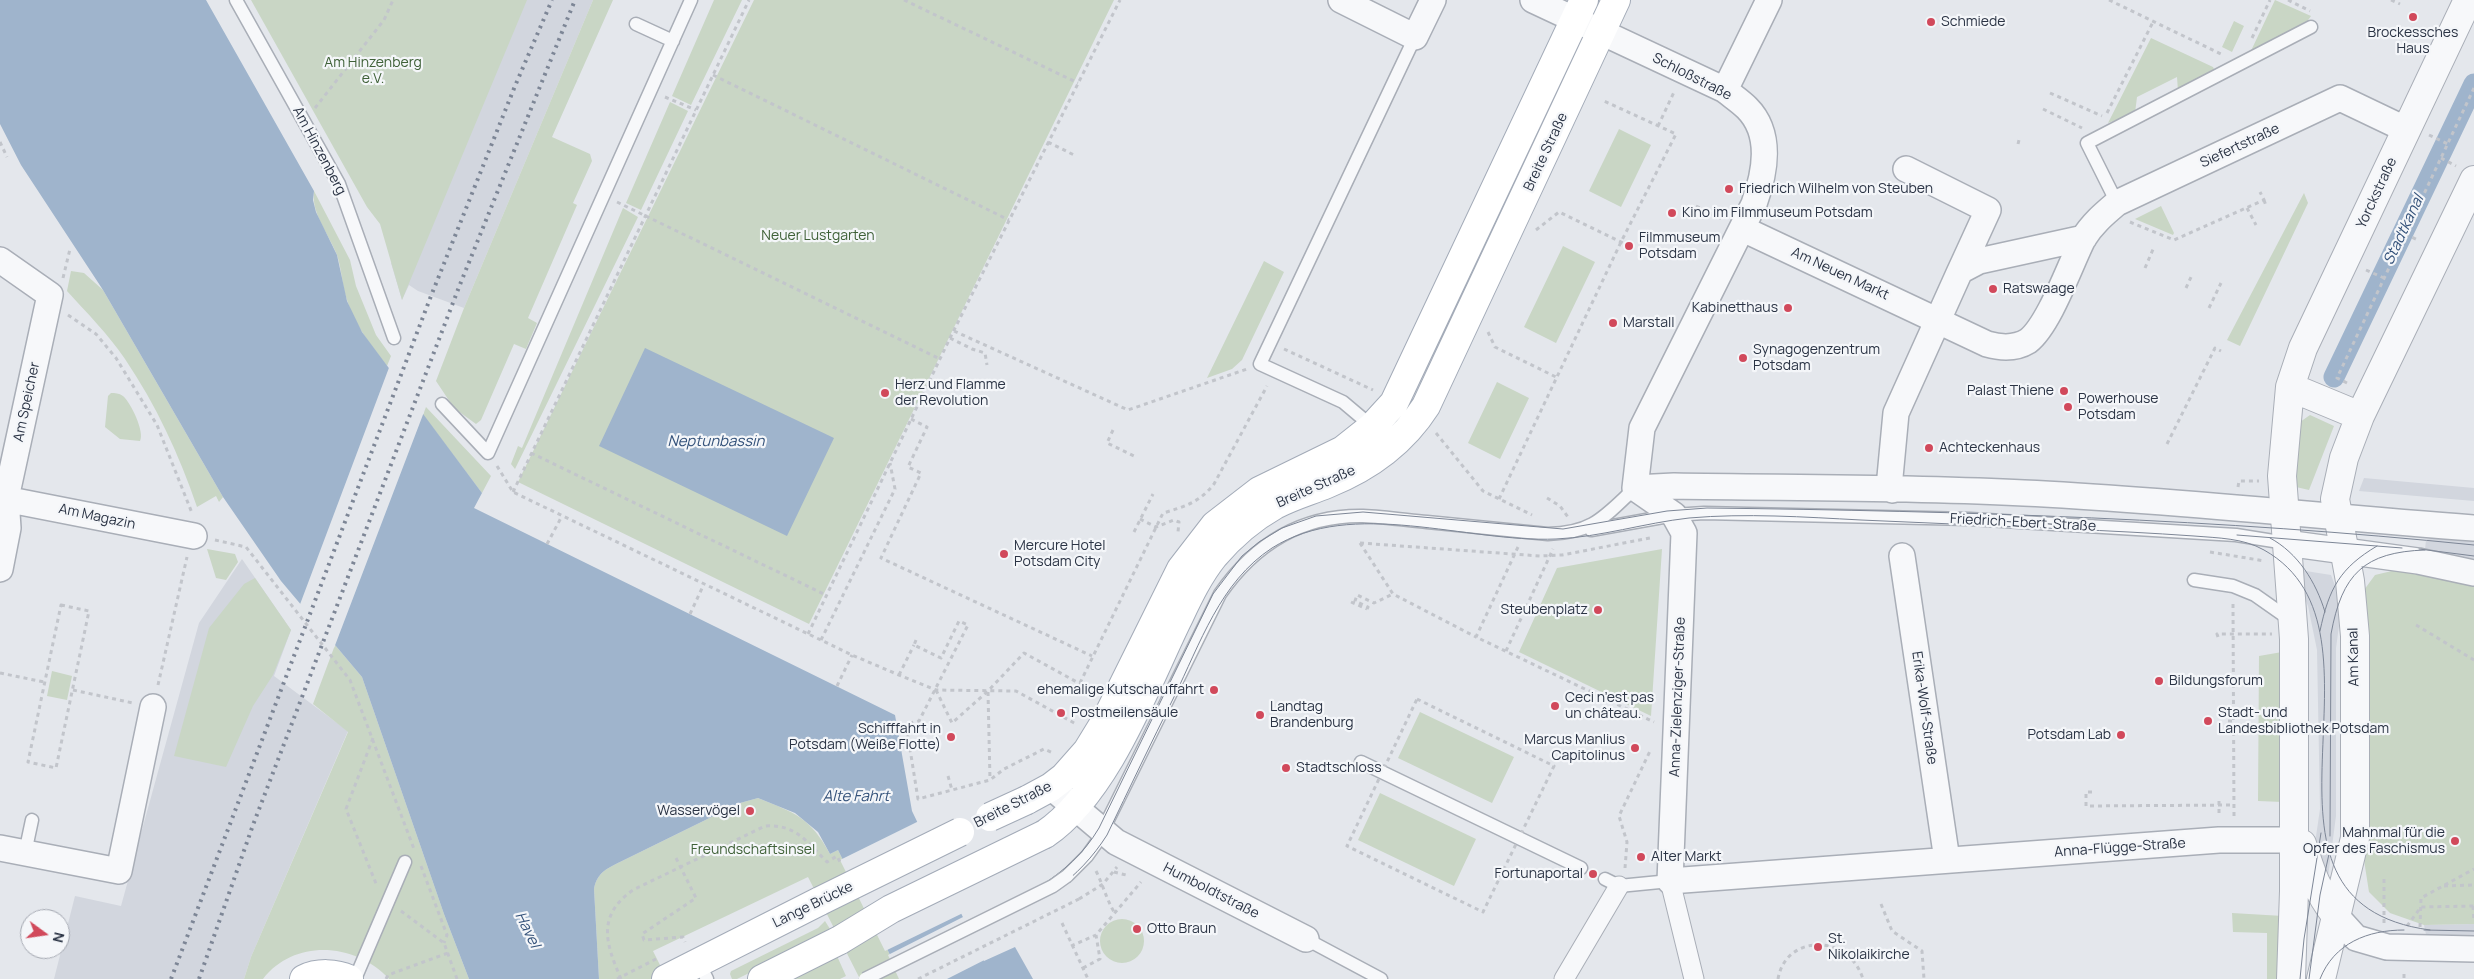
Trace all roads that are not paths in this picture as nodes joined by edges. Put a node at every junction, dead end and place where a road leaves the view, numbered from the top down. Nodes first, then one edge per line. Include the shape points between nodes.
1 (236, 0) edge
2 (691, 0) edge
3 (1340, 0) edge
4 (1433, 0) edge
5 (1533, 0) edge
6 (1616, 0) edge
7 (1769, 0) edge
8 (2468, 0) edge
9 (1579, 10) edge
10 (636, 24) dead end
11 (2311, 27) dead end
12 (1602, 33) junction
13 (1415, 36) junction
14 (673, 41) junction
15 (1725, 90) junction
16 (2418, 132) junction
17 (1906, 169) dead end
18 (2466, 173) edge
19 (2124, 212) junction
20 (1743, 229) junction
21 (2084, 238) junction
22 (0, 260) edge
23 (1960, 271) junction
24 (1937, 320) junction
25 (394, 338) dead end
26 (2290, 387) junction
27 (442, 404) dead end
28 (2360, 416) junction
29 (1372, 427) junction
30 (1394, 444) junction
31 (1635, 488) junction
32 (1892, 490) junction
33 (3, 498) edge
34 (2284, 512) junction
35 (1674, 516) junction
36 (2337, 517) junction
37 (1568, 528) junction
38 (2474, 528) edge
39 (191, 545) road end
40 (2344, 552) junction
41 (2287, 554) junction
42 (1902, 556) dead end
43 (0, 569) edge
44 (2474, 573) edge
45 (2194, 580) dead end
46 (2285, 629) junction
47 (153, 707) road end
48 (1362, 762) dead end
49 (1051, 787) junction
50 (1074, 808) junction
51 (32, 820) dead end
52 (2293, 828) junction
53 (1103, 831) junction
54 (960, 832) joint
55 (0, 848) edge
56 (25, 853) junction
57 (1946, 860) junction
58 (405, 862) dead end
59 (1581, 868) dead end
60 (1670, 881) junction
61 (1612, 882) joint
62 (2336, 916) junction
63 (1306, 939) joint
64 (2474, 949) edge
65 (703, 971) edge
66 (663, 972) edge
67 (2321, 978) edge
68 (304, 979) edge
69 (349, 979) edge
70 (355, 979) edge
71 (762, 979) edge
72 (865, 979) edge
73 (1381, 979) edge
74 (1564, 979) edge
75 (1694, 979) edge
76 (2291, 979) edge

1 - 25 lane, Am Hinzenberg via 339,184
2 - 14 lane
3 - 13 street
4 - 13 street
5 - 9 street, Schloßstraße
6 - 12 main road, Breite Straße
7 - 15 street
8 - 16 street, Yorckstraße
9 - 12 street, Schloßstraße
9 - 29 main road, Breite Straße via 1403,388
10 - 14 lane
11 - 19 lane via 2087,143
12 - 15 street, Schloßstraße
12 - 30 main road, Breite Straße via 1426,406
13 - 29 lane via 1260,364 1343,402
14 - 27 lane via 488,453
15 - 20 street, Schloßstraße via 1748,109 1762,134 1765,156 1764,177
16 - 19 street, Siefertstraße via 2340,98
16 - 26 street, Yorckstraße via 2303,348
17 - 23 street via 1988,210
18 - 28 street
19 - 21 street, Siefertstraße via 2098,218
20 - 24 street, Am Neuen Markt
20 - 31 street, Schloßstraße via 1642,428
21 - 23 street via 1979,261
21 - 24 street, Am Neuen Markt via 2040,328 2021,344 1996,347
22 - 33 street, Am Speicher via 57,285
23 - 24 street
24 - 32 street via 1896,413 1890,477
26 - 28 street
26 - 34 street, Yorckstraße via 2282,476
28 - 36 street via 2344,458 2335,499
29 - 30 lane
29 - 49 main road, Breite Straße via 1344,450 1276,481 1244,500 1202,539 1171,586 1097,736 1075,767
30 - 50 main road, Breite Straße via 1343,477 1291,498 1258,516 1217,553 1195,584 1105,768
31 - 32 street, Friedrich-Ebert-Straße
31 - 35 street
31 - 37 lane via 1597,524
32 - 34 street, Friedrich-Ebert-Straße via 2022,492
33 - 39 street, Am Magazin
33 - 43 street, Am Speicher via 8,528
34 - 36 street, Friedrich-Ebert-Straße
34 - 41 street, Yorckstraße
35 - 37 lane, Friedrich-Ebert-Straße
35 - 41 lane, Friedrich-Ebert-Straße via 1704,513 1970,519 2236,535
35 - 60 street, Anna-Zielenziger-Straße via 1684,533
36 - 38 street, Friedrich-Ebert-Straße
36 - 40 street, Am Kanal
37 - 53 lane via 1548,534 1363,516 1323,520 1302,526 1265,545 1243,563 1220,594
40 - 41 street, Friedrich-Ebert-Straße
40 - 44 street, Friedrich-Ebert-Straße via 2418,561
40 - 62 street, Am Kanal via 2355,636 2355,838
41 - 46 street
42 - 57 street, Erika-Wolf-Straße
45 - 46 lane via 2233,586 2255,595
46 - 52 street
47 - 56 street via 119,872
48 - 59 lane
49 - 50 street, Humboldtstraße
49 - 54 main road, Breite Straße, bridge
50 - 53 street, Humboldtstraße
50 - 71 main road, Breite Straße, bridge via 1045,834 891,909 840,940
51 - 56 lane
52 - 57 street, Anna-Flügge-Straße via 2219,840
52 - 62 street via 2313,882
52 - 76 street
53 - 63 street, Humboldtstraße via 1127,849
53 - 72 lane, bridge via 1087,856 1053,886
54 - 65 main road, Lange Brücke, bridge via 820,902
55 - 56 street
57 - 60 street
58 - 70 lane
60 - 61 lane
60 - 75 street
61 - 74 street
62 - 64 street via 2356,938 2387,947
62 - 67 street, Am Kanal
63 - 73 lane, Humboldtstraße
65 - 66 main road, Lange Brücke
68 - 69 main road via 322,974

